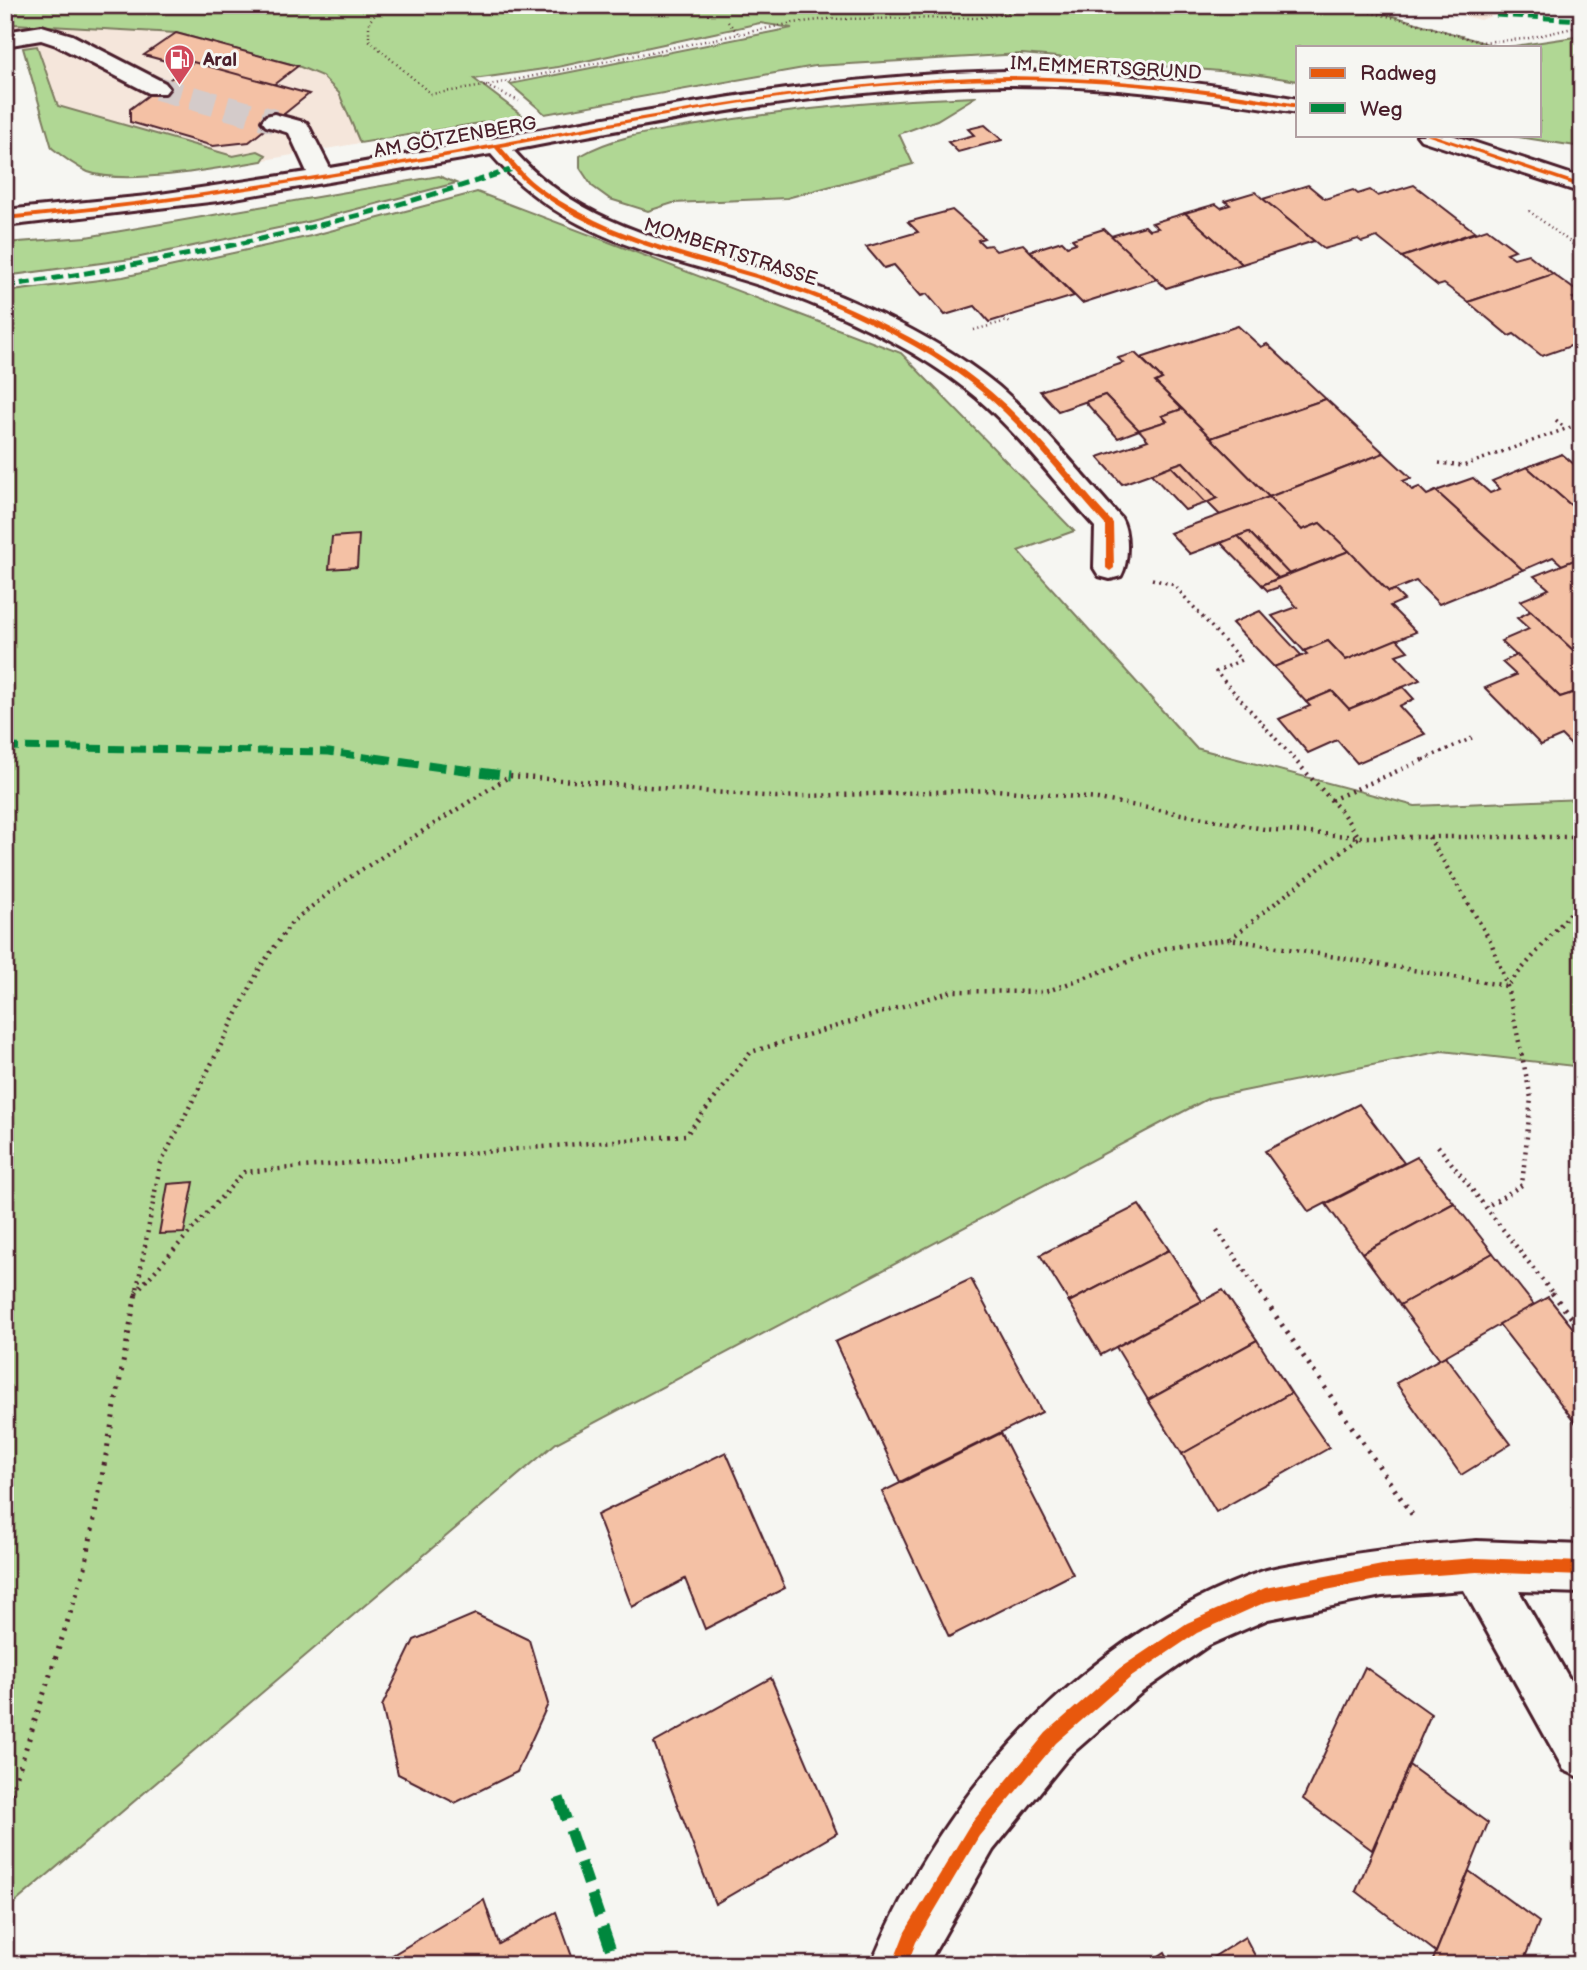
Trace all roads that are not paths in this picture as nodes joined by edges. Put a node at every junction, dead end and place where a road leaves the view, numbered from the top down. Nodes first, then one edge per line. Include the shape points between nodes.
1 (5, 38) edge
2 (911, 82) joint
3 (158, 88) tunnel mouth
4 (1296, 106) edge
5 (275, 121) tunnel mouth
6 (1432, 136) edge
7 (497, 146) junction
8 (322, 178) junction
9 (1582, 186) edge
10 (5, 218) edge
11 (1110, 568) road end
12 (1462, 1566) junction
13 (1582, 1569) edge
14 (1582, 1752) edge
15 (899, 1965) edge

1 - 3 street via 41,33 64,40
2 - 4 street, IM EMMERTSGRUND via 1024,78 1123,83 1226,92
2 - 7 street, AM GÖTZENBERG via 708,107
5 - 8 street via 299,128
6 - 9 street
7 - 8 street, AM GÖTZENBERG
7 - 11 street, MOMBERTSTRASSE via 513,169 577,214 645,242 800,289 951,364 999,403 1110,525
8 - 10 street, AM GÖTZENBERG via 172,201
12 - 13 street
12 - 14 street
12 - 15 street via 1382,1572 1265,1595 1192,1628 1125,1673 1052,1738 974,1830 910,1937

